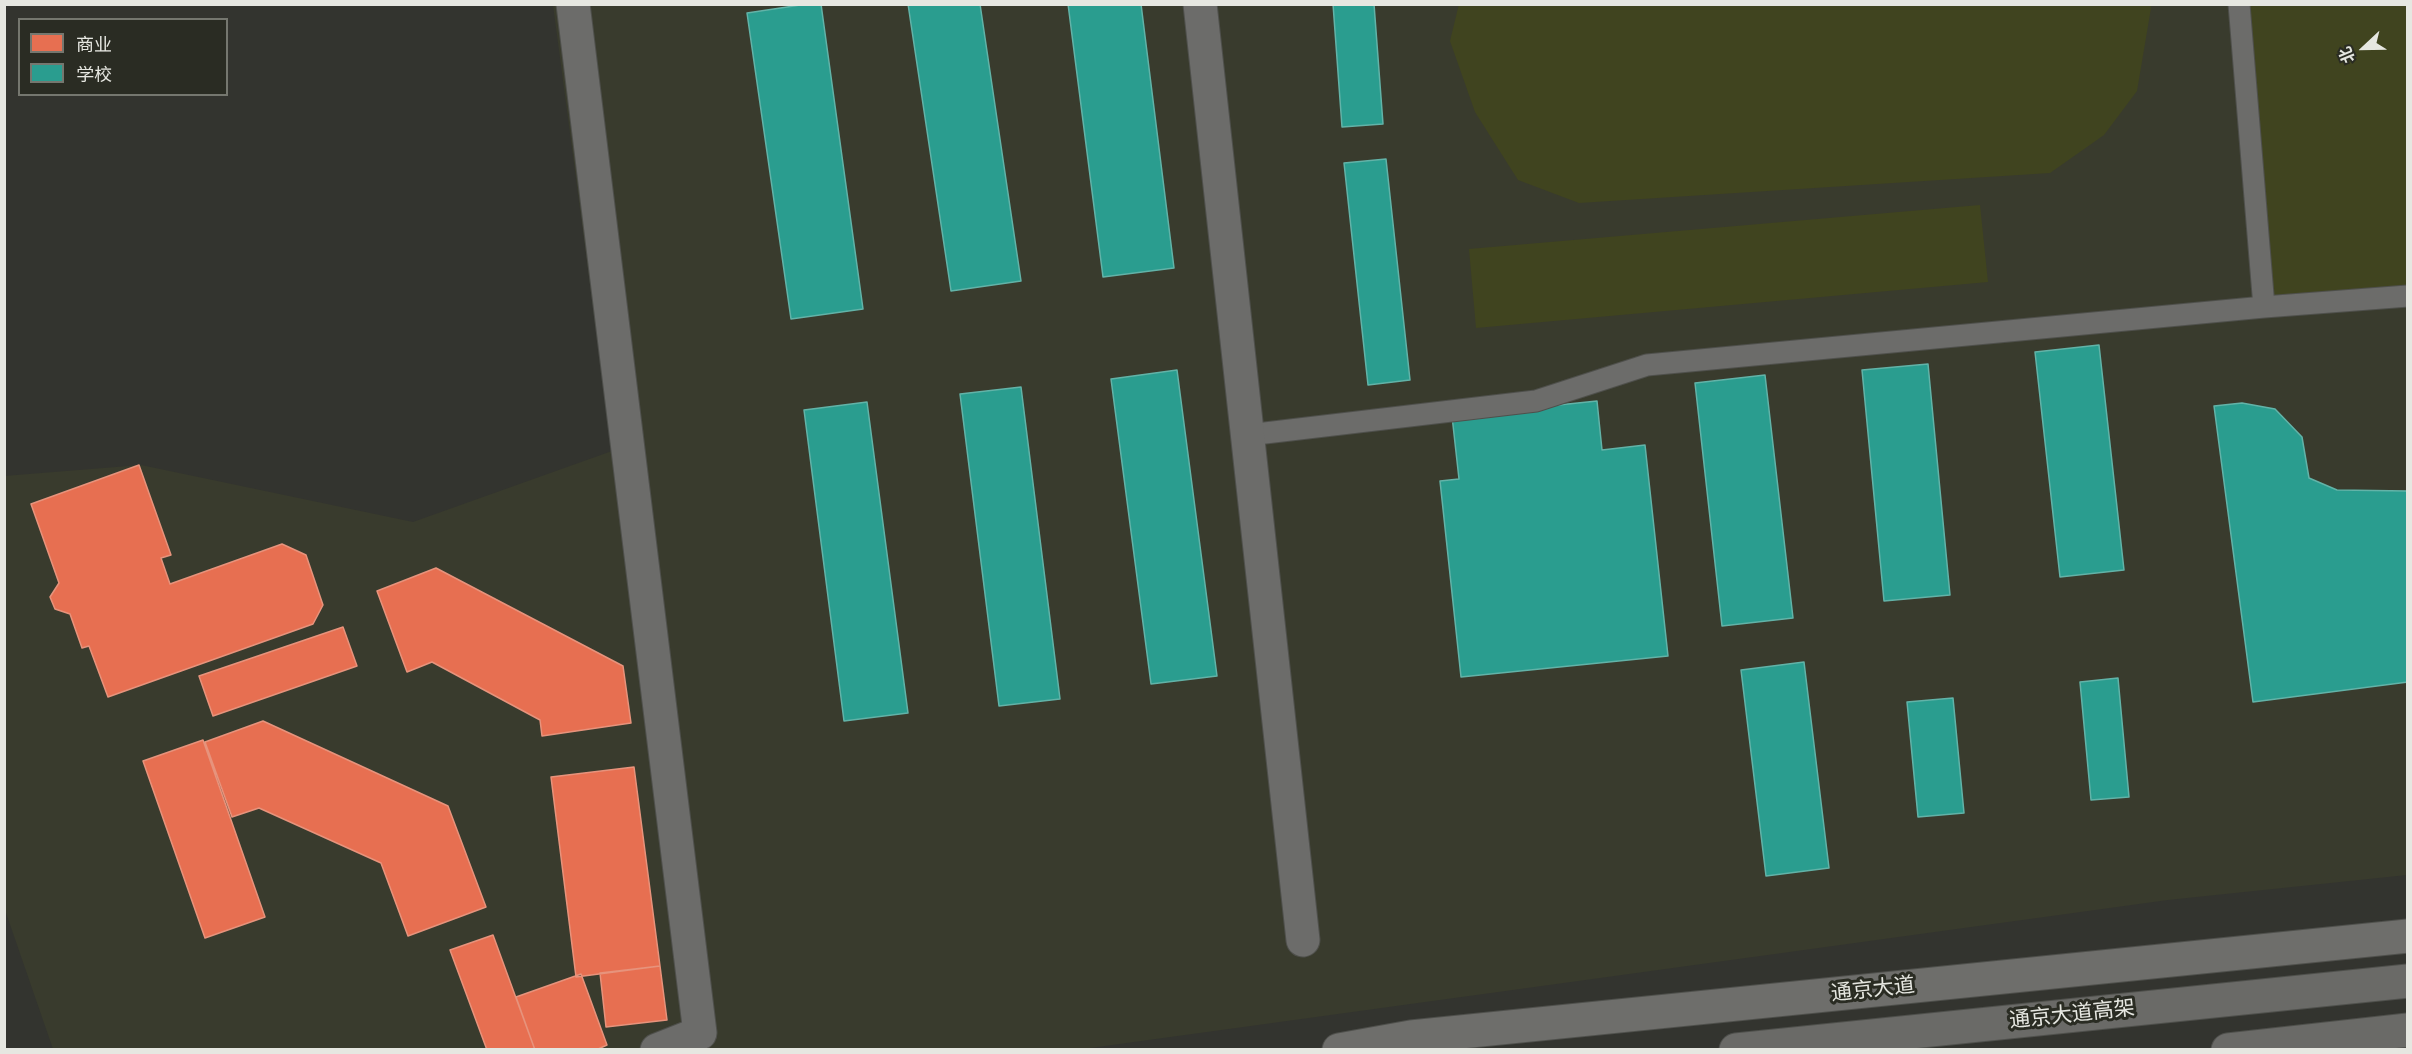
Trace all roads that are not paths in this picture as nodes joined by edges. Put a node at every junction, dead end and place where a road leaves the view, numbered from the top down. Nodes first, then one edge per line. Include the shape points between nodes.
1 (573, 4) edge
2 (1200, 4) edge
3 (2239, 4) edge
4 (2408, 296) edge
5 (2264, 307) junction
6 (1248, 435) junction
7 (2408, 936) edge
8 (1303, 940) dead end
9 (2408, 981) edge
10 (2408, 1030) edge
11 (657, 1050) edge
12 (1339, 1050) edge
13 (1736, 1050) edge
14 (2228, 1050) edge

1 - 11 street via 700,1033
2 - 6 street
3 - 5 lane
4 - 5 lane
5 - 6 lane via 1647,365 1536,401
6 - 8 street
7 - 12 main road, 通京大道 via 1411,1037
9 - 13 highway, 通京大道高架
10 - 14 highway

